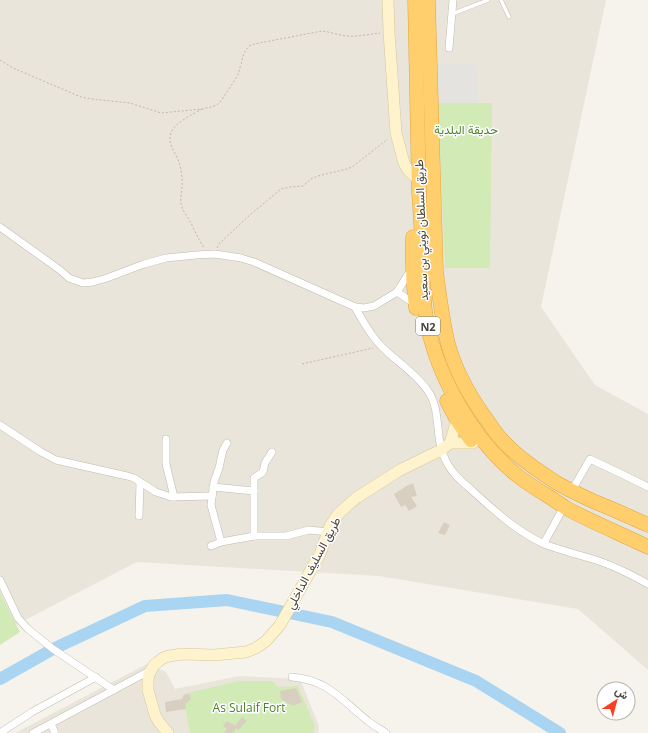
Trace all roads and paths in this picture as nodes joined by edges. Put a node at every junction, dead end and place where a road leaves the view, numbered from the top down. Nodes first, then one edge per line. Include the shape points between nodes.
1 (388, 0) edge
2 (415, 0) edge
3 (428, 0) edge
4 (453, 0) edge
5 (488, 0) edge
6 (501, 0) edge
7 (452, 14) junction
8 (509, 17) dead end
9 (389, 32) junction
10 (449, 48) dead end
11 (0, 60) edge
12 (202, 109) junction
13 (396, 132) junction
14 (419, 187) junction
15 (0, 226) edge
16 (207, 254) junction
17 (215, 254) junction
18 (412, 268) junction
19 (397, 292) junction
20 (415, 304) junction
21 (356, 307) junction
22 (381, 346) junction
23 (302, 364) dead end
24 (457, 420) junction
25 (0, 426) edge
26 (166, 439) dead end
27 (227, 443) dead end
28 (473, 443) junction
29 (446, 447) junction
30 (272, 452) dead end
31 (140, 482) junction
32 (575, 486) dead end
33 (648, 487) edge
34 (213, 488) junction
35 (254, 491) junction
36 (212, 496) junction
37 (174, 497) junction
38 (563, 510) junction
39 (139, 516) dead end
40 (648, 525) edge
41 (328, 532) junction
42 (254, 536) junction
43 (221, 542) junction
44 (544, 543) junction
45 (211, 546) dead end
46 (648, 547) edge
47 (0, 580) edge
48 (648, 584) edge
49 (152, 670) junction
50 (96, 677) junction
51 (292, 677) dead end
52 (114, 690) junction
53 (51, 724) junction
54 (0, 732) edge
55 (33, 733) edge
56 (55, 733) edge
57 (168, 733) edge
58 (386, 733) edge

1 - 9 street
2 - 14 highway, طريق السلطان ثويني بن سعيد / N2
3 - 40 highway, طريق السلطان ثويني بن سعيد / N2 via 436,271 447,340 460,377 494,430 512,450 573,492
4 - 7 street
5 - 7 lane
6 - 8 lane
7 - 10 street
9 - 12 path via 347,36 322,31 249,46 244,53 238,75 221,101 217,105
9 - 13 street
11 - 12 path via 81,97 130,103 161,113
12 - 16 path via 178,124 171,132 170,139 182,177 181,204
13 - 14 street via 404,163
13 - 17 path via 352,167 315,177 303,186 281,189 222,241
14 - 18 highway via 413,219
14 - 38 highway, طريق السلطان ثويني بن سعيد / N2 via 424,304 432,346 445,379 470,422 491,450 517,476
15 - 16 street via 69,278 82,283 107,278 153,261
16 - 17 street
17 - 21 street via 254,262
18 - 19 street
18 - 20 highway
19 - 20 street
19 - 21 street via 374,306
20 - 24 highway via 422,345 442,393
21 - 22 street
22 - 23 path
22 - 29 street via 429,392
24 - 28 highway
24 - 29 street
25 - 31 street via 56,460 127,476
26 - 37 street via 166,464
27 - 34 street
28 - 29 street, طريق السليف الداخلي
28 - 38 highway via 514,481
29 - 41 street, طريق السليف الداخلي via 400,470 356,498 339,513
29 - 44 street via 446,461 467,485 497,513
30 - 35 street via 263,472 254,478
31 - 37 street via 156,492
31 - 39 street
32 - 33 street via 590,459
34 - 35 street
34 - 36 street
35 - 42 street
36 - 37 street
36 - 43 street via 211,506
38 - 44 street
38 - 46 highway, طريق السلطان ثويني بن سعيد / N2
41 - 42 street via 309,530 286,536
41 - 49 street, طريق السليف الداخلي via 320,554 280,625 266,641 246,652 169,656 158,662
42 - 43 street
43 - 45 street
44 - 48 street via 598,560
47 - 50 street via 18,618 28,629 53,650
49 - 52 street
49 - 57 street via 148,690 159,722
50 - 52 street
50 - 54 street
51 - 58 street via 317,682
52 - 53 street
53 - 55 street
53 - 56 street

